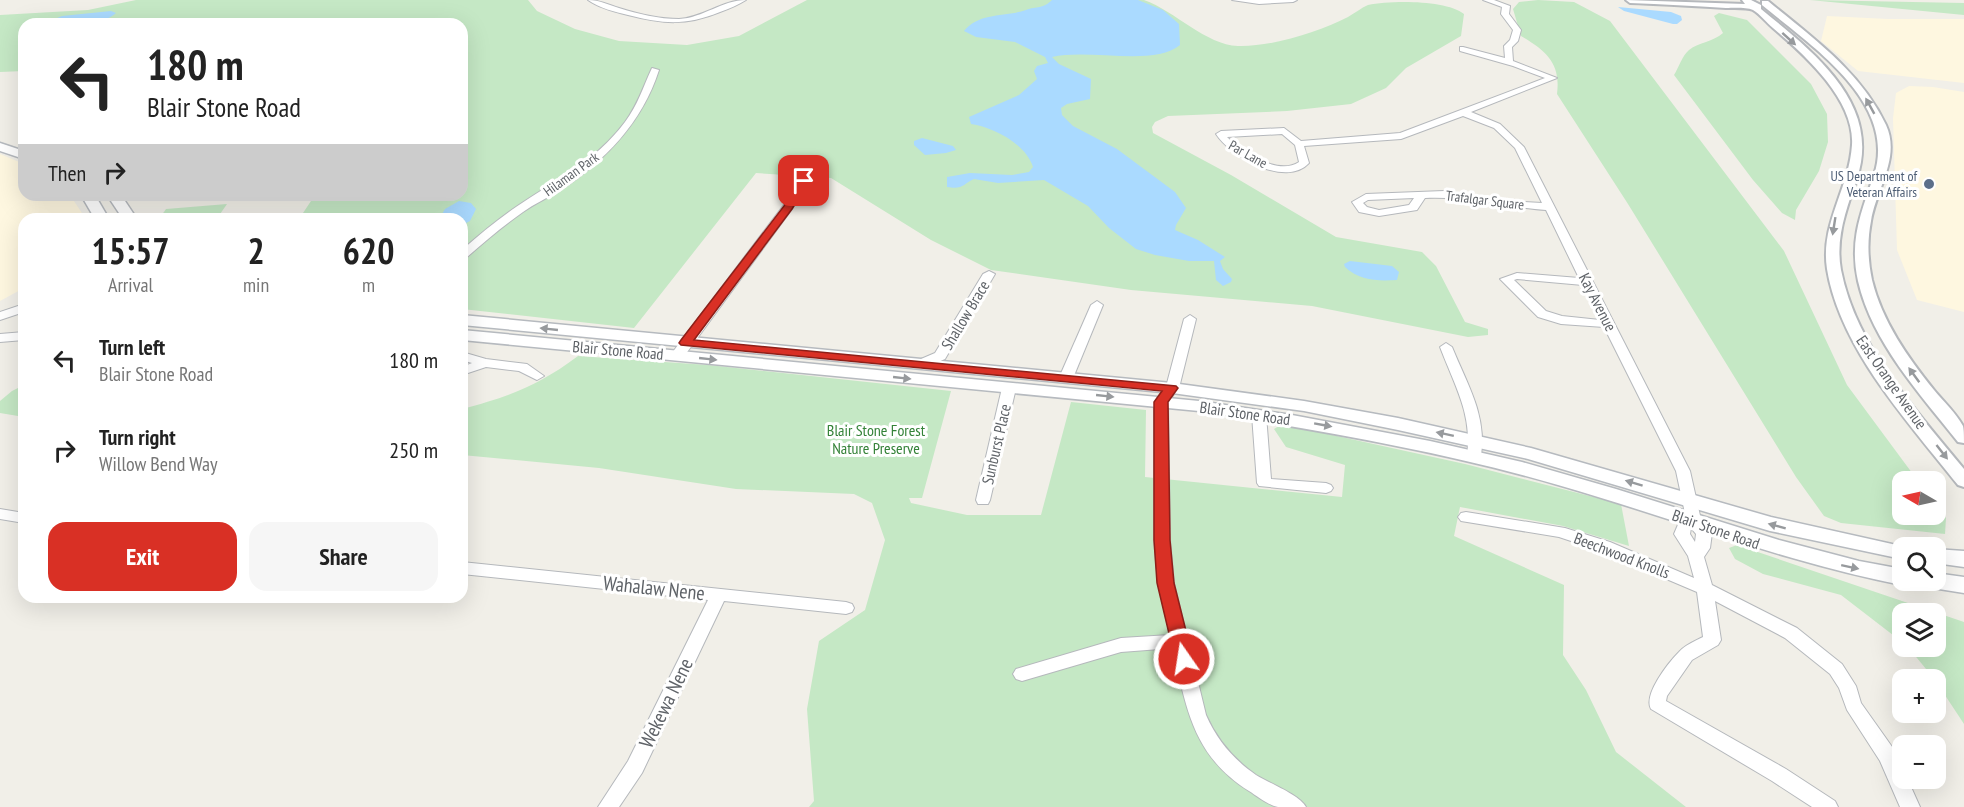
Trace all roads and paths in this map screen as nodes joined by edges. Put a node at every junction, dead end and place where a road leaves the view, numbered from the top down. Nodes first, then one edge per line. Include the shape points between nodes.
1 (592, 0) edge
2 (742, 0) edge
3 (1236, 0) edge
4 (1293, 0) edge
5 (1487, 0) edge
6 (1630, 0) edge
7 (1758, 3) edge
8 (1464, 49) dead end
9 (1509, 62) junction
10 (655, 70) dead end
11 (1464, 112) junction
12 (0, 136) edge
13 (18, 140) edge
14 (1299, 144) junction
15 (0, 147) edge
16 (18, 153) edge
17 (1870, 159) junction
18 (804, 181) dead end
19 (1420, 197) junction
20 (1550, 207) junction
21 (468, 251) edge
22 (989, 274) dead end
23 (1588, 282) junction
24 (1096, 305) dead end
25 (18, 310) edge
26 (0, 316) edge
27 (1190, 319) dead end
28 (468, 321) edge
29 (1610, 324) junction
30 (468, 335) edge
31 (18, 336) edge
32 (0, 338) edge
33 (1446, 347) dead end
34 (681, 349) junction
35 (468, 358) edge
36 (943, 362) junction
37 (485, 363) junction
38 (468, 369) edge
39 (537, 376) dead end
40 (1066, 378) junction
41 (1009, 388) junction
42 (1166, 395) junction
43 (1259, 415) junction
44 (1964, 438) edge
45 (1476, 449) junction
46 (1964, 481) edge
47 (1326, 488) dead end
48 (983, 500) dead end
49 (1692, 511) junction
50 (0, 514) edge
51 (18, 517) edge
52 (1466, 517) dead end
53 (1892, 550) edge
54 (1946, 557) edge
55 (1964, 559) edge
56 (468, 569) edge
57 (1892, 575) edge
58 (1946, 583) edge
59 (1964, 586) edge
60 (1705, 589) junction
61 (719, 595) junction
62 (846, 608) dead end
63 (1180, 641) junction
64 (1022, 674) dead end
65 (608, 807) edge
66 (1296, 807) edge
67 (1828, 807) edge
68 (1910, 807) edge

1 - 2 street via 629,14 687,21
3 - 4 street via 1248,4
5 - 9 street via 1506,6 1505,14 1517,30 1508,46
6 - 7 street
7 -> 17 street, East Orange Avenue via 1845,98
17 -> 7 street, East Orange Avenue via 1884,140 1863,93 1832,60
8 - 9 street
9 - 11 street via 1553,78
10 - 21 street, Hilaman Park via 645,101 608,147
11 - 14 street via 1401,136
11 - 20 street, Kay Avenue via 1497,126 1513,139
12 - 13 main road
14 - 14 street, Par Lane via 1284,131 1221,134 1235,149 1282,170 1304,163
15 - 16 main road
44 -> 17 street, East Orange Avenue via 1899,354 1868,289 1861,252
17 -> 46 street, East Orange Avenue via 1834,221 1832,255 1837,282 1853,325 1877,366
18 - 34 street
19 - 19 street, Trafalgar Square via 1366,197 1357,202 1363,210 1379,213 1413,208
19 - 20 street, Trafalgar Square via 1459,195
20 - 23 street, Kay Avenue
22 - 36 street, Shallow Brace
23 - 29 street, Kay Avenue
23 - 29 street via 1517,276 1506,279 1542,314 1561,320
24 - 40 street
25 - 26 street
27 - 42 street
34 -> 28 main road, Blair Stone Road
29 - 49 street, Kay Avenue via 1683,471
30 - 34 main road, Blair Stone Road
31 - 32 street
33 - 45 street via 1475,415
34 - 36 main road, Blair Stone Road via 919,365
34 -> 41 main road, Blair Stone Road
35 - 37 street
36 - 40 main road, Blair Stone Road
37 - 38 street
37 - 39 street via 522,367
40 - 42 main road, Blair Stone Road
41 -> 42 main road, Blair Stone Road
41 - 48 street, Sunburst Place
42 - 43 main road, Blair Stone Road
45 -> 42 main road, Blair Stone Road via 1315,408
42 - 63 street via 1162,540 1166,583
43 -> 45 main road, Blair Stone Road
43 - 47 street via 1264,483
45 - 49 main road, Blair Stone Road via 1588,470
53 -> 49 main road, Blair Stone Road
49 -> 57 main road, Blair Stone Road via 1721,532 1791,553
49 - 60 street, Kay Avenue via 1704,533 1702,548 1696,556
50 - 51 street
52 - 60 street, Beechwood Knolls via 1560,532 1604,546
54 - 55 main road
56 - 61 street, Wahalaw Nene
58 - 59 main road
60 - 67 street via 1712,640 1686,655 1658,695 1657,704
60 - 68 street, Beechwood Knolls via 1791,633 1836,669 1853,705 1888,757
61 - 62 street, Wahalaw Nene
61 - 65 street, Wekewa Nene via 634,767
63 - 64 street via 1121,645
63 - 66 street via 1197,716 1212,747 1249,783

